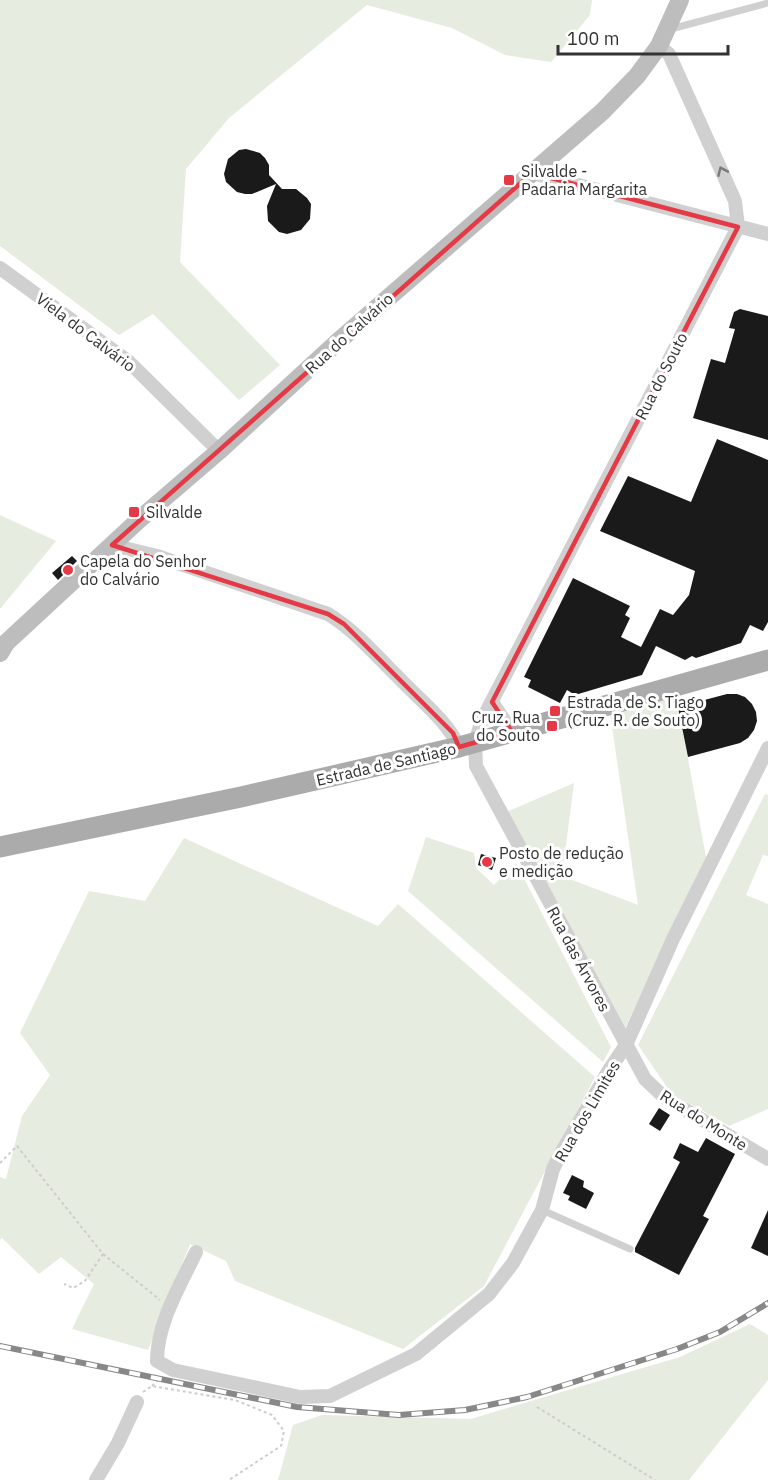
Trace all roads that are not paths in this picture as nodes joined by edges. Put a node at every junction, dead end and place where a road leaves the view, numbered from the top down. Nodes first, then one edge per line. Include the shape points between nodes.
1 (674, 3) edge
2 (768, 3) edge
3 (668, 29) junction
4 (659, 46) junction
5 (532, 172) junction
6 (738, 227) junction
7 (766, 231) edge
8 (0, 268) edge
9 (219, 451) junction
10 (112, 545) junction
11 (2, 647) edge
12 (768, 660) edge
13 (492, 702) junction
14 (512, 732) junction
15 (467, 745) junction
16 (768, 748) edge
17 (5, 843) edge
18 (626, 1045) junction
19 (768, 1159) edge
20 (542, 1210) junction
21 (630, 1249) dead end
22 (196, 1252) dead end
23 (137, 1402) road end
24 (96, 1480) edge

1 - 3 main road, Rua do Calvário
2 - 3 lane
3 - 4 main road, Rua do Calvário
4 - 5 main road, Rua do Calvário via 602,112
6 -> 4 street via 735,201 669,54
5 - 6 street
5 - 9 main road, Rua do Calvário
6 - 7 street
6 - 13 street, Rua do Souto
8 - 9 street, Viela do Calvário via 129,362
9 - 10 main road, Rua do Calvário
10 - 11 main road, Rua do Calvário
10 - 15 street via 157,556 328,614 344,624
12 - 14 main road, Estrada de Santiago
13 - 14 street
13 - 15 street, Rua do Souto
14 - 15 main road, Estrada de Santiago
15 - 17 main road, Estrada de Santiago via 241,797
15 - 18 street, Rua das Árvores
16 - 18 street, Rua dos Limites via 673,939
18 - 19 street, Rua do Monte via 645,1079 664,1098
18 - 20 street, Rua dos Limites via 561,1153
20 - 21 lane
20 - 22 street, Rua dos Limites via 513,1263 489,1294 416,1354 330,1396 300,1397 173,1370 157,1361 157,1344
23 - 24 street

